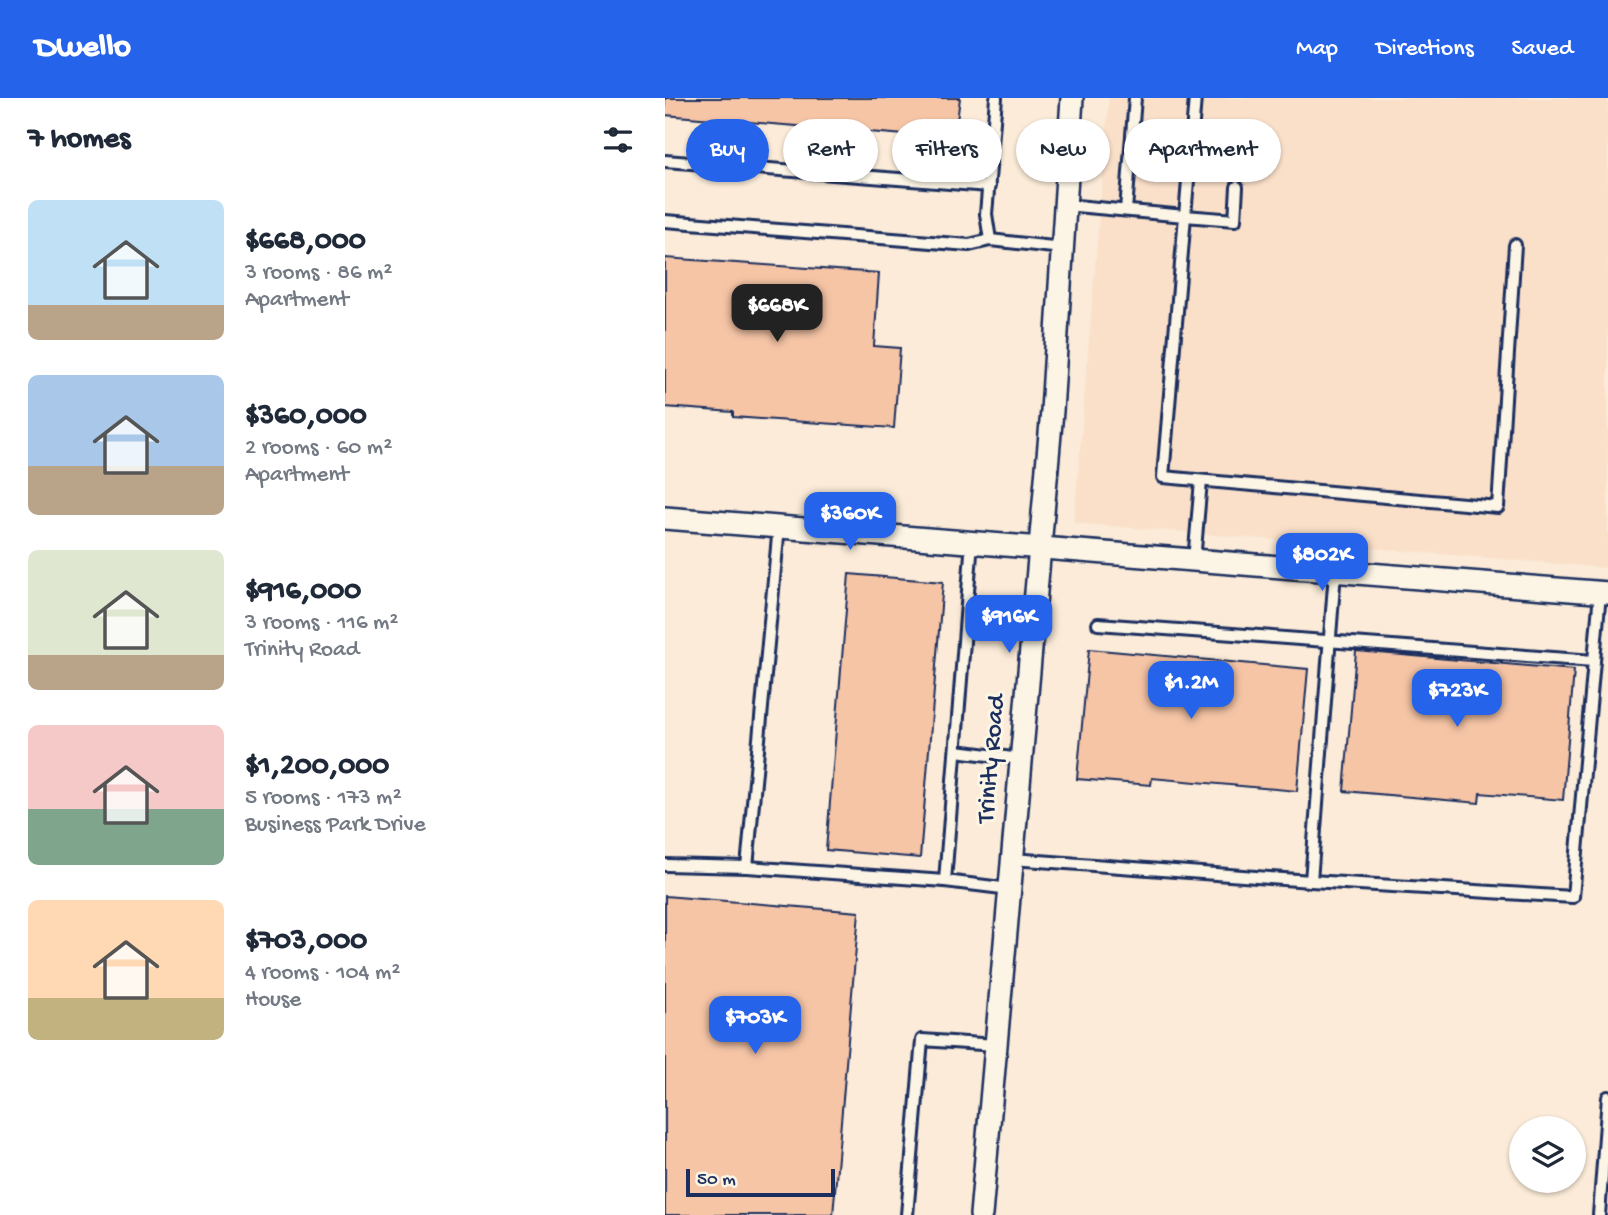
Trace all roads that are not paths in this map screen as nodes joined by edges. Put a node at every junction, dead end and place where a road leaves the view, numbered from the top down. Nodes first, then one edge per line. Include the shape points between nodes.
1 (996, 98) edge
2 (1072, 98) edge
3 (1135, 98) edge
4 (1195, 98) edge
5 (665, 161) edge
6 (989, 186) junction
7 (1237, 187) dead end
8 (1065, 205) junction
9 (1126, 211) junction
10 (1185, 216) junction
11 (665, 221) edge
12 (990, 240) junction
13 (1515, 245) dead end
14 (1062, 248) junction
15 (1201, 481) junction
16 (665, 518) edge
17 (779, 526) junction
18 (972, 541) junction
19 (1039, 549) junction
20 (1194, 561) junction
21 (1335, 572) junction
22 (1604, 593) edge
23 (1098, 624) dead end
24 (1329, 642) junction
25 (1594, 661) junction
26 (955, 751) junction
27 (1021, 759) junction
28 (1012, 859) junction
29 (665, 865) edge
30 (747, 867) junction
31 (945, 881) junction
32 (1311, 881) junction
33 (1010, 889) junction
34 (996, 1045) junction
35 (1608, 1097) edge
36 (907, 1215) edge
37 (981, 1215) edge
38 (1599, 1215) edge

1 - 6 lane
2 - 8 street, Trinity Road
3 - 9 lane
4 - 10 lane
5 - 6 lane
6 - 12 lane via 986,214
7 - 10 lane via 1234,220
8 - 9 lane
8 - 14 street, Trinity Road
9 - 10 lane
10 - 15 lane via 1163,477
11 - 12 lane via 969,245
12 - 14 lane
13 - 15 lane via 1498,507
14 - 19 street, Trinity Road
15 - 20 lane
16 - 17 street
17 - 18 street
17 - 30 lane
18 - 19 street
18 - 26 lane
19 - 20 street
19 - 27 street, Trinity Road
20 - 21 street
21 - 22 street
21 - 24 lane
22 - 25 lane
23 - 24 lane
24 - 25 lane
24 - 32 lane
25 - 32 lane via 1573,897
26 - 27 lane
26 - 31 lane
27 - 28 street, Trinity Road
28 - 32 lane
28 - 33 street, Trinity Road
29 - 30 lane
30 - 31 lane
31 - 33 lane
33 - 34 street, Trinity Road
34 - 36 lane via 922,1040
34 - 37 street, Trinity Road
35 - 38 lane

